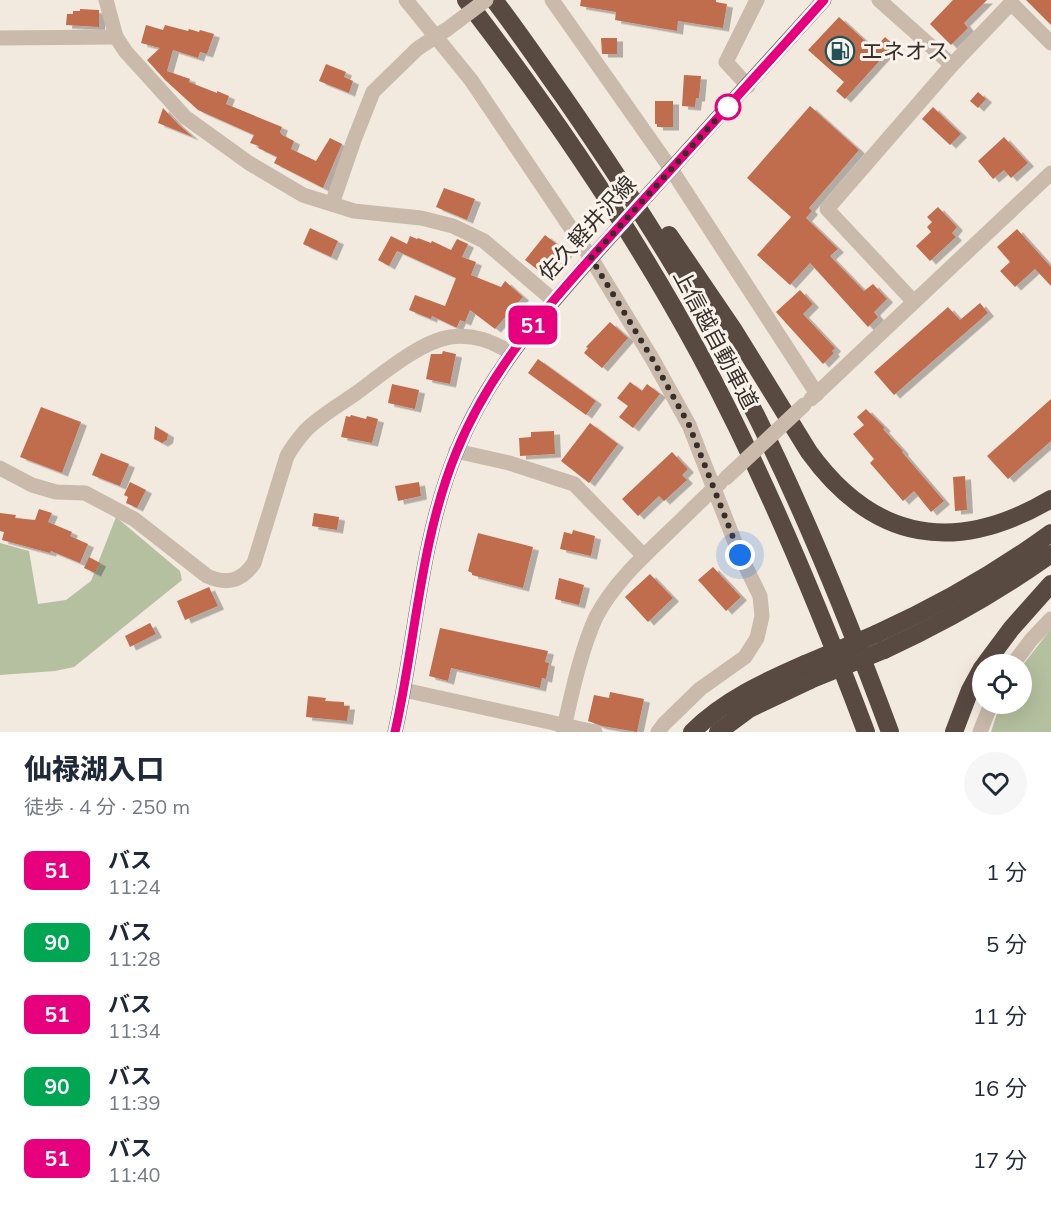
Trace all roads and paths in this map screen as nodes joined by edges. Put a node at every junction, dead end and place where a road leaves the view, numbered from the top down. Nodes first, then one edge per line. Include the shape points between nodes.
1 (106, 0) edge
2 (406, 0) edge
3 (466, 0) edge
4 (486, 0) edge
5 (494, 0) edge
6 (552, 0) edge
7 (757, 0) edge
8 (824, 0) edge
9 (879, 0) edge
10 (442, 33) junction
11 (117, 37) junction
12 (0, 38) edge
13 (1051, 42) edge
14 (952, 65) junction
15 (748, 86) junction
16 (585, 127) junction
17 (1051, 173) edge
18 (666, 174) junction
19 (332, 204) junction
20 (591, 258) junction
21 (553, 300) junction
22 (914, 302) junction
23 (511, 353) junction
24 (817, 394) junction
25 (456, 451) junction
26 (756, 467) junction
27 (0, 468) edge
28 (720, 483) junction
29 (1051, 499) edge
30 (1051, 533) edge
31 (1051, 554) edge
32 (644, 556) junction
33 (1051, 584) edge
34 (1051, 619) edge
35 (880, 642) junction
36 (993, 654) edge
37 (1021, 654) edge
38 (807, 672) junction
39 (972, 685) edge
40 (404, 690) junction
41 (987, 714) edge
42 (564, 729) edge
43 (395, 732) edge
44 (595, 732) edge
45 (658, 732) edge
46 (692, 732) edge
47 (718, 732) edge
48 (858, 732) edge
49 (866, 732) edge
50 (890, 732) edge
51 (954, 732) edge
52 (980, 732) edge

1 - 11 street
2 - 10 street
3 - 26 highway, 上信越自動車道 via 642,254 700,356
4 - 10 street, bridge
5 - 16 highway, 上信越自動車道
6 - 18 street
7 - 15 street via 726,62
8 - 15 main road, 佐久軽井沢線
9 - 14 street
10 - 19 street via 417,49 373,92
10 - 20 street
11 - 12 street
11 - 19 street via 185,117 212,138 303,195
13 - 14 street via 1011,3
14 - 22 street via 827,209
15 - 18 main road, 佐久軽井沢線
16 - 29 highway via 678,247 816,461 857,504 898,525 967,532 1012,519
16 - 50 highway, 上信越自動車道 via 662,243 774,453
17 - 22 street
18 - 20 main road, 佐久軽井沢線, bridge
18 - 24 street
19 - 21 street via 453,226 484,241
20 - 21 main road, 佐久軽井沢線
20 - 28 street via 653,360
21 - 23 main road, 佐久軽井沢線
22 - 24 street
23 - 25 main road, 佐久軽井沢線 via 480,401
23 - 27 street via 483,338 449,337 434,342 387,370 314,424 287,456 254,563 240,579 218,581 207,576 134,519 85,493 56,492 32,485
24 - 28 street, bridge
25 - 32 street via 574,484
25 - 40 main road, 佐久軽井沢線 via 429,542
26 - 48 highway
26 - 49 highway, 上信越自動車道 via 800,564
28 - 32 street
28 - 45 street via 740,555 760,596 762,616 757,638 745,657 700,689
30 - 35 highway via 997,571 915,616
31 - 35 highway via 971,606
32 - 42 street via 617,584 595,620
33 - 36 highway
34 - 37 street
35 - 38 highway, bridge
38 - 46 highway via 774,677 726,704
38 - 47 highway
39 - 51 highway
40 - 42 street
40 - 43 main road, 佐久軽井沢線
41 - 52 street
42 - 44 street

